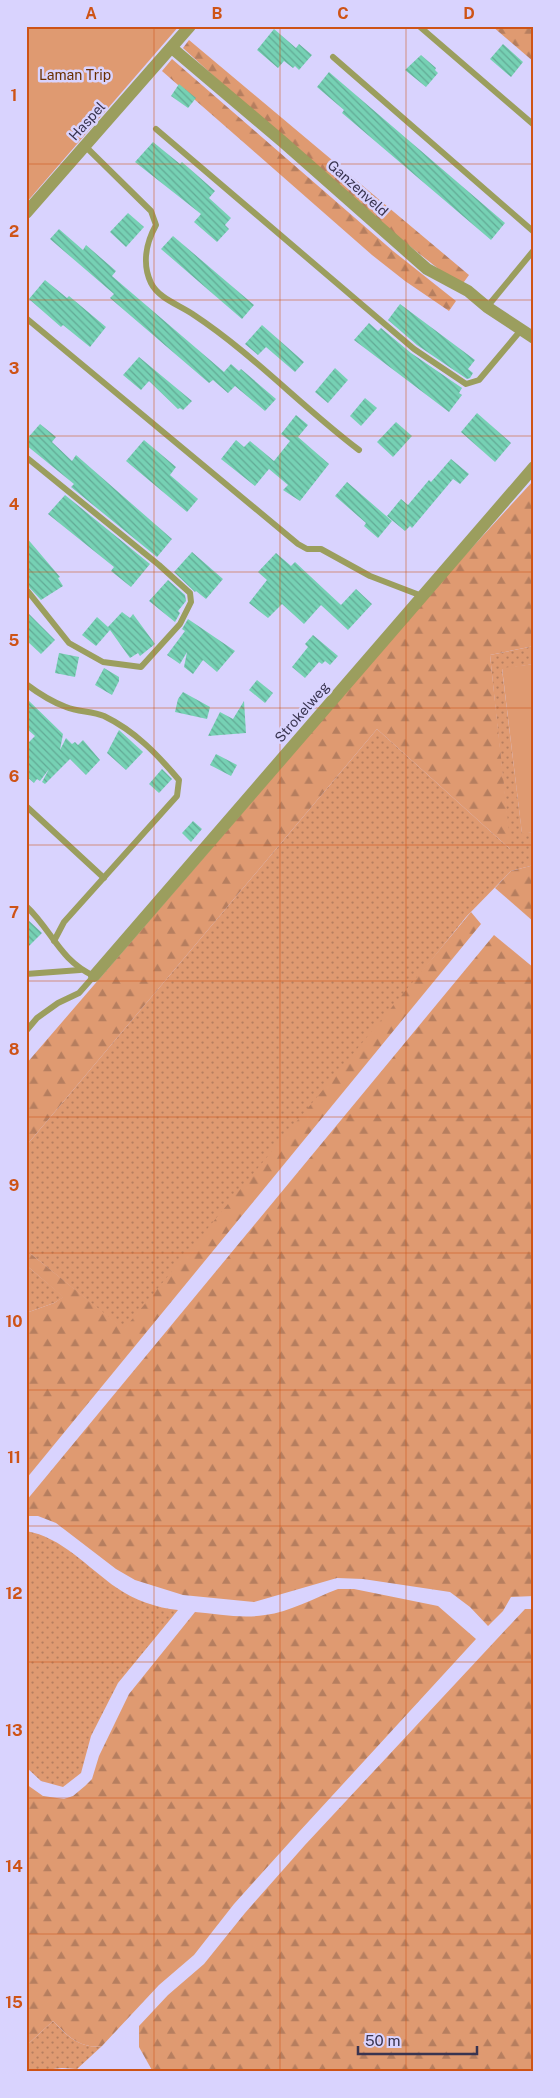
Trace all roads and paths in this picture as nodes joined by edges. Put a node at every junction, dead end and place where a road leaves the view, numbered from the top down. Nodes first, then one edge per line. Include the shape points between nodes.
1 (190, 26) edge
2 (419, 26) edge
3 (172, 48) junction
4 (333, 57) dead end
5 (534, 125) edge
6 (156, 129) dead end
7 (84, 145) junction
8 (26, 213) edge
9 (534, 232) edge
10 (534, 250) edge
11 (487, 308) junction
12 (26, 318) edge
13 (521, 330) junction
14 (534, 338) edge
15 (359, 450) dead end
16 (26, 457) edge
17 (534, 467) edge
18 (26, 589) edge
19 (422, 596) junction
20 (26, 684) edge
21 (26, 806) edge
22 (104, 878) junction
23 (26, 906) edge
24 (54, 941) junction
25 (80, 970) junction
26 (26, 974) edge
27 (94, 976) junction
28 (26, 1031) edge

1 - 3 street, Haspel
2 - 5 lane
3 - 7 street, Haspel
3 - 11 street, Ganzenveld via 427,269 468,291
4 - 9 lane
6 - 13 lane via 414,349 466,384 478,380
7 - 8 street, Haspel
7 - 15 lane via 151,211 156,225 148,239 147,270 152,284 162,296 223,337
10 - 11 lane
11 - 13 street, Ganzenveld
12 - 19 lane via 298,544 306,549 321,549 370,576
13 - 14 street, Ganzenveld
16 - 18 lane via 159,565 190,593 191,602 180,624 141,667 103,662 69,643
17 - 19 street, Strokelweg
19 - 27 street, Strokelweg
20 - 22 lane via 67,708 101,715 132,731 179,780 178,796
21 - 22 lane
22 - 24 lane via 64,922
23 - 24 lane
24 - 25 lane
25 - 26 lane
25 - 27 lane
27 - 28 lane via 79,993 37,1018

